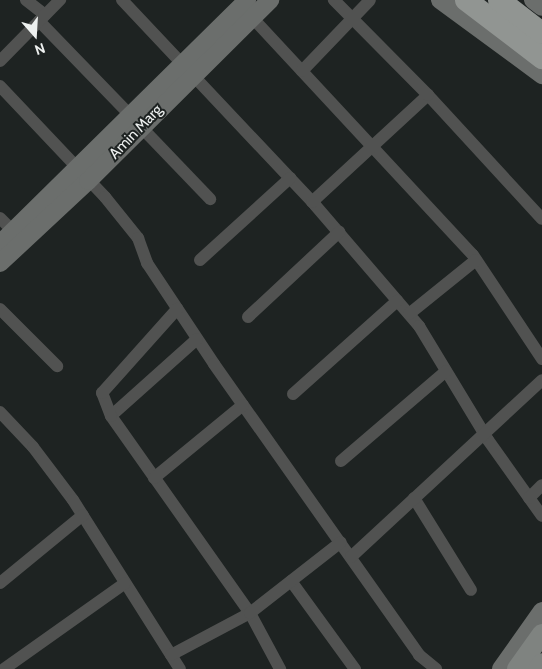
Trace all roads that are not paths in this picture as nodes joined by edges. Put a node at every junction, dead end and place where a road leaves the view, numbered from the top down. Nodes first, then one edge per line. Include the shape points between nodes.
1 (26, 0) edge
2 (60, 0) edge
3 (122, 0) edge
4 (270, 0) edge
5 (334, 0) edge
6 (370, 0) edge
7 (440, 0) edge
8 (466, 0) edge
9 (499, 0) edge
10 (533, 0) edge
11 (244, 6) edge
12 (542, 7) edge
13 (42, 18) junction
14 (353, 19) junction
15 (542, 33) edge
16 (542, 58) edge
17 (0, 61) edge
18 (188, 68) junction
19 (302, 71) junction
20 (542, 75) edge
21 (0, 86) edge
22 (428, 95) junction
23 (136, 121) junction
24 (372, 147) junction
25 (83, 174) junction
26 (290, 178) junction
27 (210, 199) dead end
28 (312, 202) junction
29 (0, 218) edge
30 (542, 219) edge
31 (339, 232) junction
32 (6, 238) edge
33 (200, 260) dead end
34 (476, 260) junction
35 (0, 263) edge
36 (397, 300) junction
37 (0, 309) edge
38 (177, 309) junction
39 (409, 314) junction
40 (248, 317) dead end
41 (197, 339) junction
42 (542, 359) edge
43 (57, 366) dead end
44 (446, 371) junction
45 (542, 380) edge
46 (293, 394) dead end
47 (243, 405) junction
48 (0, 412) edge
49 (110, 416) junction
50 (484, 433) junction
51 (341, 461) dead end
52 (154, 478) junction
53 (542, 485) edge
54 (414, 498) junction
55 (530, 498) junction
56 (83, 515) junction
57 (542, 516) edge
58 (341, 542) junction
59 (351, 557) junction
60 (291, 581) junction
61 (0, 582) edge
62 (125, 583) junction
63 (471, 590) dead end
64 (542, 611) edge
65 (250, 613) junction
66 (542, 634) edge
67 (171, 656) junction
68 (542, 663) edge
69 (4, 669) edge
70 (180, 669) edge
71 (280, 669) edge
72 (354, 669) edge
73 (436, 669) edge
74 (500, 669) edge
75 (517, 669) edge
76 (538, 669) edge

1 - 13 street
2 - 13 street
3 - 18 street
4 - 11 main road, Amin Marg
5 - 14 street
6 - 14 street
7 - 20 main road
8 - 16 highway
9 - 15 highway
10 - 12 main road
11 - 18 main road, Amin Marg
11 - 19 street
13 - 17 street
13 - 23 street
14 - 19 street
14 - 22 street
18 - 23 main road, Amin Marg
18 - 26 street
19 - 24 street
21 - 25 street
22 - 24 street
22 - 30 street
23 - 25 main road, Amin Marg
23 - 27 street
24 - 28 street
24 - 34 street
25 - 32 main road, Amin Marg
25 - 35 main road, Amin Marg
25 - 38 street via 138,238 147,263
26 - 28 street
26 - 33 street
28 - 31 street
29 - 32 street
31 - 36 street
31 - 40 street
34 - 39 street
34 - 42 street
36 - 39 street
36 - 46 street
37 - 43 street
38 - 41 street
38 - 49 street via 102,393
39 - 44 street
41 - 47 street
41 - 49 street
44 - 50 street
44 - 51 street
45 - 50 street
47 - 52 street
47 - 58 street
48 - 56 street via 33,447
49 - 52 street
50 - 54 street
50 - 55 street
52 - 65 street
53 - 55 street
54 - 59 street
54 - 63 street
55 - 57 street
56 - 61 street
56 - 62 street
58 - 59 street
58 - 60 street
59 - 73 street via 419,655
60 - 65 street
60 - 72 street
62 - 67 street
62 - 69 street
64 - 74 main road
65 - 67 street
65 - 71 street
66 - 75 main road
67 - 70 street
68 - 76 main road

